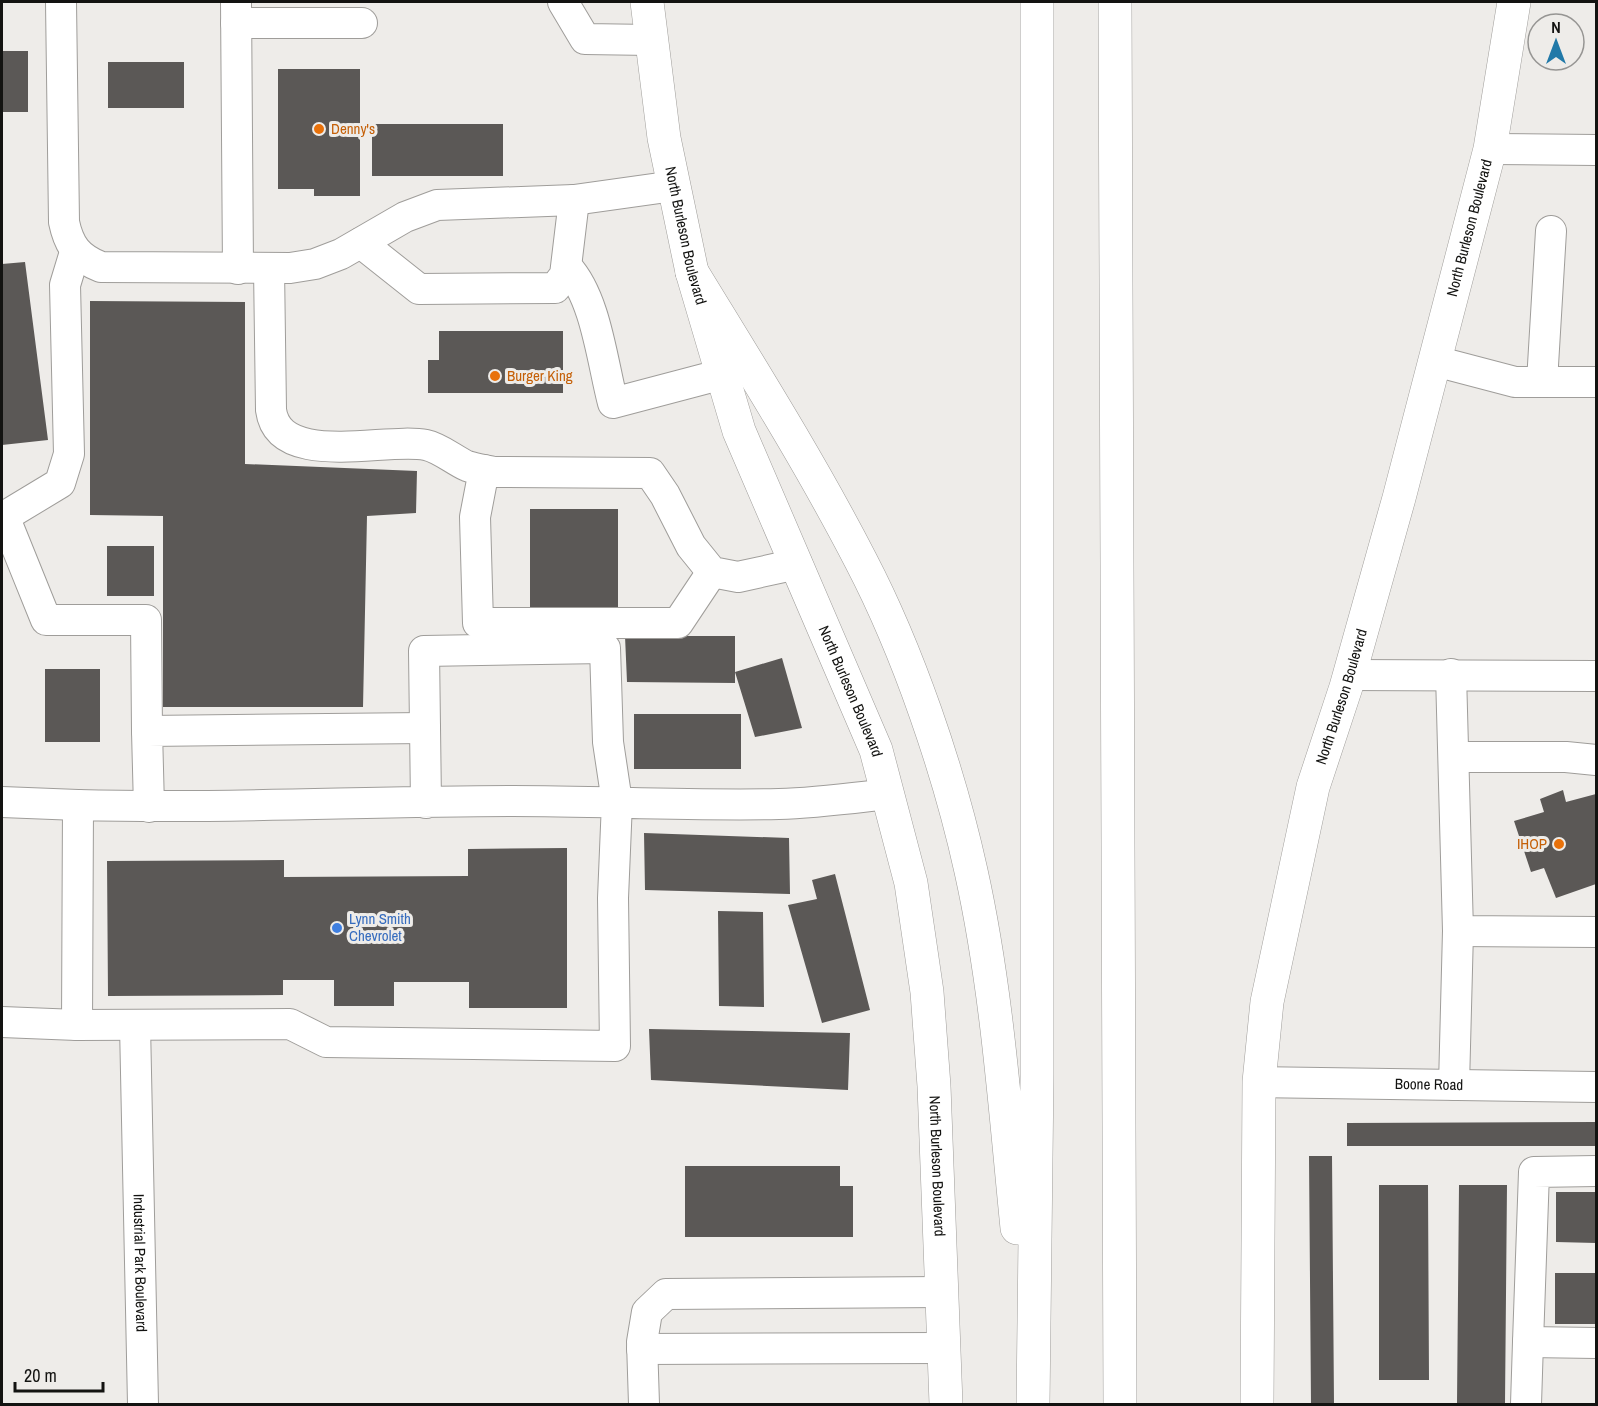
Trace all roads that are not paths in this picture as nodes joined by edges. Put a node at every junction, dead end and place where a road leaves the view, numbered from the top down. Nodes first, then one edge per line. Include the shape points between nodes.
1 (61, 2) edge
2 (563, 2) edge
3 (647, 2) edge
4 (1037, 2) edge
5 (1115, 2) edge
6 (1514, 2) edge
7 (236, 12) edge
8 (362, 23) dead end
9 (651, 40) junction
10 (1490, 148) junction
11 (1596, 150) edge
12 (674, 186) junction
13 (574, 200) junction
14 (1551, 231) dead end
15 (361, 243) junction
16 (75, 252) junction
17 (567, 267) junction
18 (238, 268) junction
19 (269, 268) junction
20 (692, 272) junction
21 (1435, 361) junction
22 (723, 374) junction
23 (1542, 382) junction
24 (1596, 382) edge
25 (484, 470) junction
26 (3, 517) edge
27 (796, 564) junction
28 (712, 572) junction
29 (1349, 675) junction
30 (1452, 675) junction
31 (1596, 676) edge
32 (425, 728) junction
33 (147, 731) junction
34 (1454, 757) junction
35 (1596, 760) edge
36 (888, 795) junction
37 (2, 802) edge
38 (617, 802) junction
39 (426, 803) junction
40 (78, 805) junction
41 (149, 807) junction
42 (1458, 931) junction
43 (1596, 932) edge
44 (2, 1022) edge
45 (77, 1025) junction
46 (135, 1025) junction
47 (1259, 1082) junction
48 (1454, 1085) junction
49 (1596, 1088) edge
50 (1596, 1171) edge
51 (942, 1292) junction
52 (1528, 1342) junction
53 (1596, 1342) edge
54 (944, 1348) junction
55 (642, 1349) junction
56 (1033, 1371) junction
57 (144, 1404) edge
58 (644, 1404) edge
59 (946, 1404) edge
60 (1033, 1404) edge
61 (1120, 1404) edge
62 (1257, 1404) edge
63 (1526, 1404) edge

1 - 16 street via 64,222
2 - 9 street via 585,39
3 - 9 main road, North Burleson Boulevard
4 - 56 main road via 1037,1076
5 - 61 main road
6 - 10 main road, North Burleson Boulevard
7 - 8 street
7 - 18 street
9 - 12 main road, North Burleson Boulevard
10 - 11 street
10 - 21 main road, North Burleson Boulevard
12 - 13 street
12 - 20 main road, North Burleson Boulevard
13 - 15 street via 437,205 405,217
13 - 17 street
14 - 23 street
15 - 17 street via 419,289 555,288
15 - 19 street via 315,264
16 - 18 street via 87,261 117,268
16 - 26 street via 65,285 69,454 60,483
17 - 22 street via 579,280 587,301 613,403
18 - 19 street
19 - 25 street via 271,410 278,430 300,443 427,445
20 - 22 main road, North Burleson Boulevard
20 - 56 main road via 862,562 936,745 970,870 989,968
21 - 23 street via 1515,382
21 - 29 main road, North Burleson Boulevard
22 - 27 main road, North Burleson Boulevard via 739,430
23 - 24 street
25 - 28 street via 650,472 691,546
25 - 28 street via 475,517 478,623 678,623
26 - 33 street via 46,620 146,620
27 - 28 street via 738,577
27 - 36 main road, North Burleson Boulevard via 876,750
29 - 30 street
29 - 47 main road, North Burleson Boulevard via 1305,821 1267,1002
30 - 31 street
30 - 34 street
32 - 33 street
32 - 38 street via 424,651 605,648 608,742
32 - 39 street
33 - 41 street
34 - 35 street
34 - 42 street
36 - 38 street via 781,804
36 - 51 main road, North Burleson Boulevard via 911,883 927,992
37 - 40 street
38 - 39 street
38 - 46 street via 613,898 615,1046 326,1042 290,1024
39 - 41 street
40 - 41 street
40 - 45 street
42 - 43 street
42 - 48 street
44 - 45 street
45 - 46 street
46 - 57 street, Industrial Park Boulevard
47 - 48 street, Boone Road
47 - 62 main road, North Burleson Boulevard
48 - 49 street, Boone Road
50 - 52 street via 1534,1172
51 - 54 main road, North Burleson Boulevard
51 - 55 street via 666,1294 647,1312
52 - 53 street
52 - 63 street
54 - 55 street
54 - 59 main road, North Burleson Boulevard
55 - 58 street
56 - 60 main road

